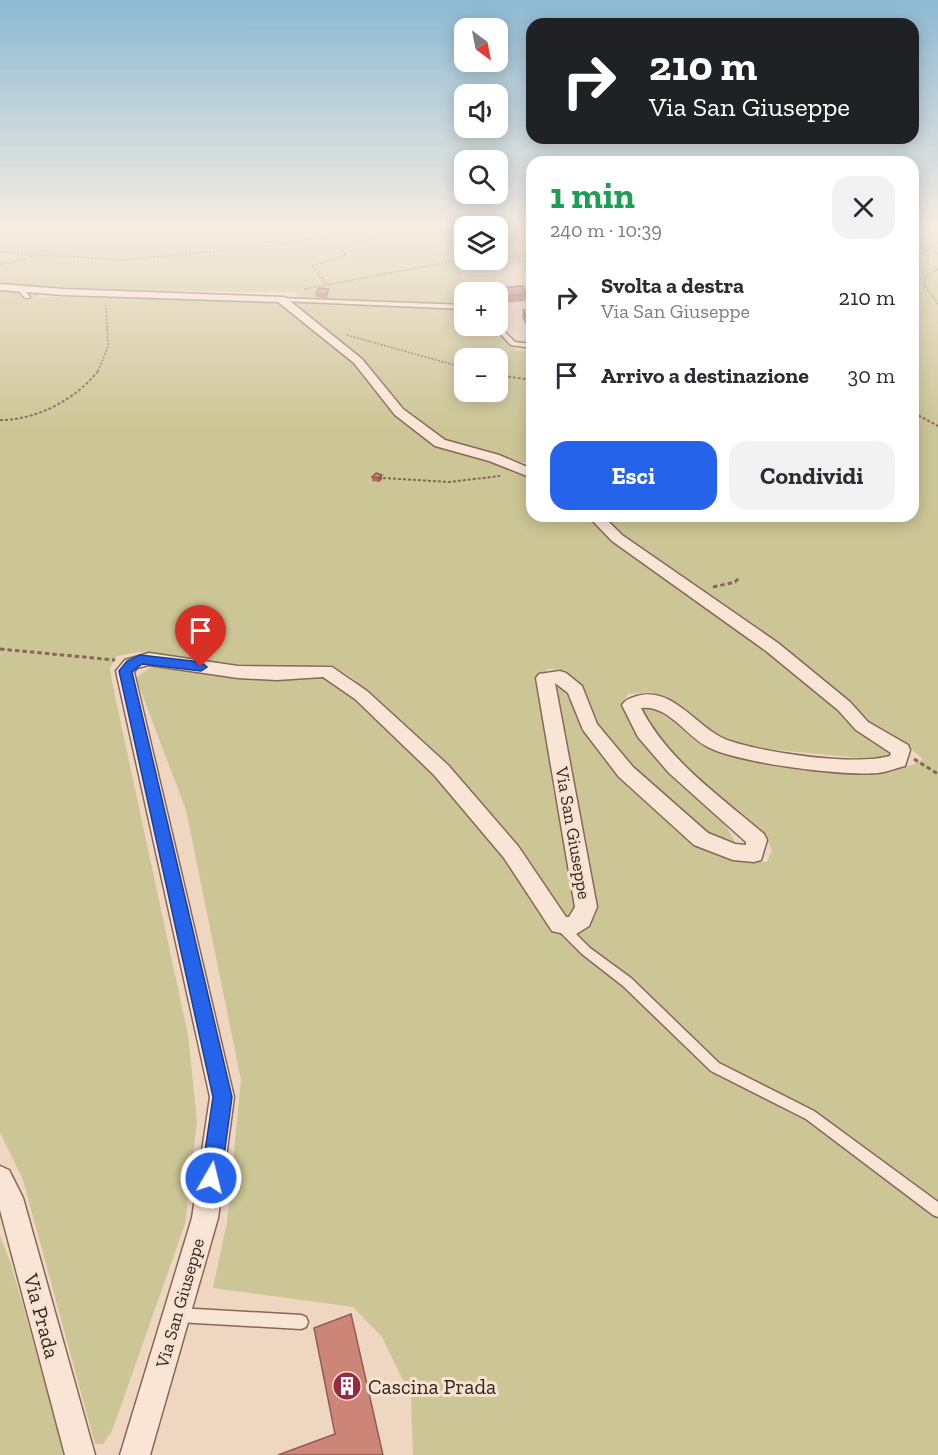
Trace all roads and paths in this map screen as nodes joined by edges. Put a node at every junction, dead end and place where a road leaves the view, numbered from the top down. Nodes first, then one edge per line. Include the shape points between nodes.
1 (101, 295) edge
2 (169, 295) edge
3 (281, 298) junction
4 (454, 306) edge
5 (313, 326) junction
6 (505, 336) edge
7 (526, 345) edge
8 (454, 365) edge
9 (508, 376) edge
10 (526, 379) edge
11 (919, 416) edge
12 (0, 420) edge
13 (938, 426) edge
14 (526, 471) edge
15 (526, 472) edge
16 (383, 478) edge
17 (601, 522) edge
18 (0, 649) edge
19 (102, 658) dead end
20 (901, 750) junction
21 (938, 774) edge
22 (560, 925) junction
23 (0, 1179) edge
24 (938, 1210) edge
25 (176, 1315) junction
26 (301, 1322) dead end
27 (80, 1455) edge
28 (135, 1455) edge

1 - 12 path via 110,320 105,358 92,379 68,398 31,415
2 - 3 street
3 - 4 lane
3 - 5 street
5 - 8 path
5 - 14 street via 358,361 399,412 440,443
6 - 7 lane via 513,344
9 - 10 path
11 - 13 path
15 - 16 path via 465,481
17 - 20 street via 617,538 772,647 844,706 862,726
18 - 19 path
20 - 21 path
20 - 22 street, Via San Giuseppe via 898,761 876,766 754,753 714,743 676,713 648,699 631,705 644,732 676,768 758,840 754,854 733,852 701,839 626,772 589,726 576,690 560,677 545,678 586,907 573,927
22 - 24 lane via 627,982 715,1067 810,1115
22 - 25 street, Via San Giuseppe via 511,852 441,770 361,695 326,671 238,672 149,659 131,664 125,671 222,1097 205,1218
23 - 27 street, Via Prada via 10,1198
25 - 26 lane
25 - 28 street, Via San Giuseppe

